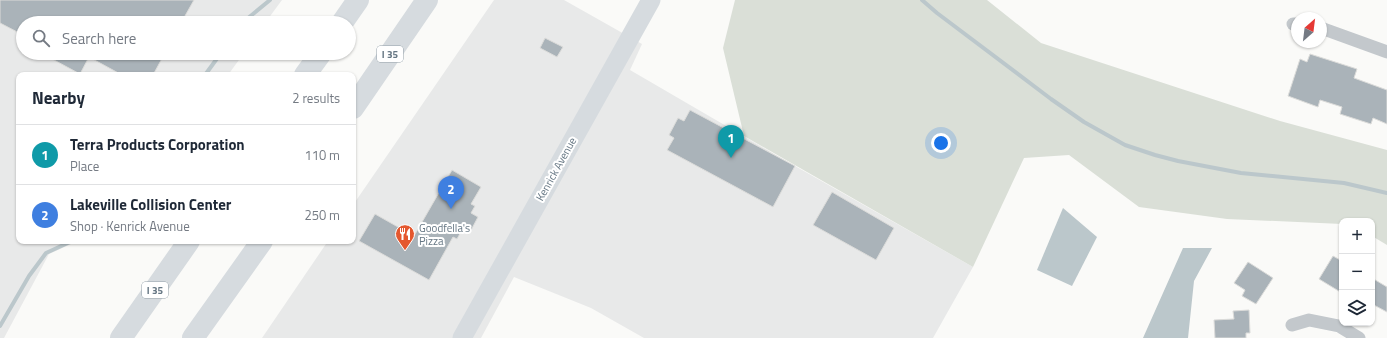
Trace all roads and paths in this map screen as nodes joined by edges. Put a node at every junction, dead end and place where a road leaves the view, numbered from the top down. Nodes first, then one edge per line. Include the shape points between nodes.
1 (358, 0) edge
2 (427, 0) edge
3 (651, 0) edge
4 (347, 16) edge
5 (1327, 30) edge
6 (1387, 52) edge
7 (316, 60) edge
8 (307, 72) edge
9 (356, 104) edge
10 (187, 244) edge
11 (259, 245) edge
12 (1292, 325) dead end
13 (120, 338) edge
14 (193, 338) edge
15 (206, 338) edge
16 (462, 338) edge
17 (1359, 338) edge

1 - 4 highway
2 - 9 highway, I 35
3 - 16 street, Kenrick Avenue
5 - 6 street
7 - 8 highway
10 - 13 highway, I 35
11 - 14 highway
11 - 15 highway
12 - 17 street via 1309,320 1339,326

